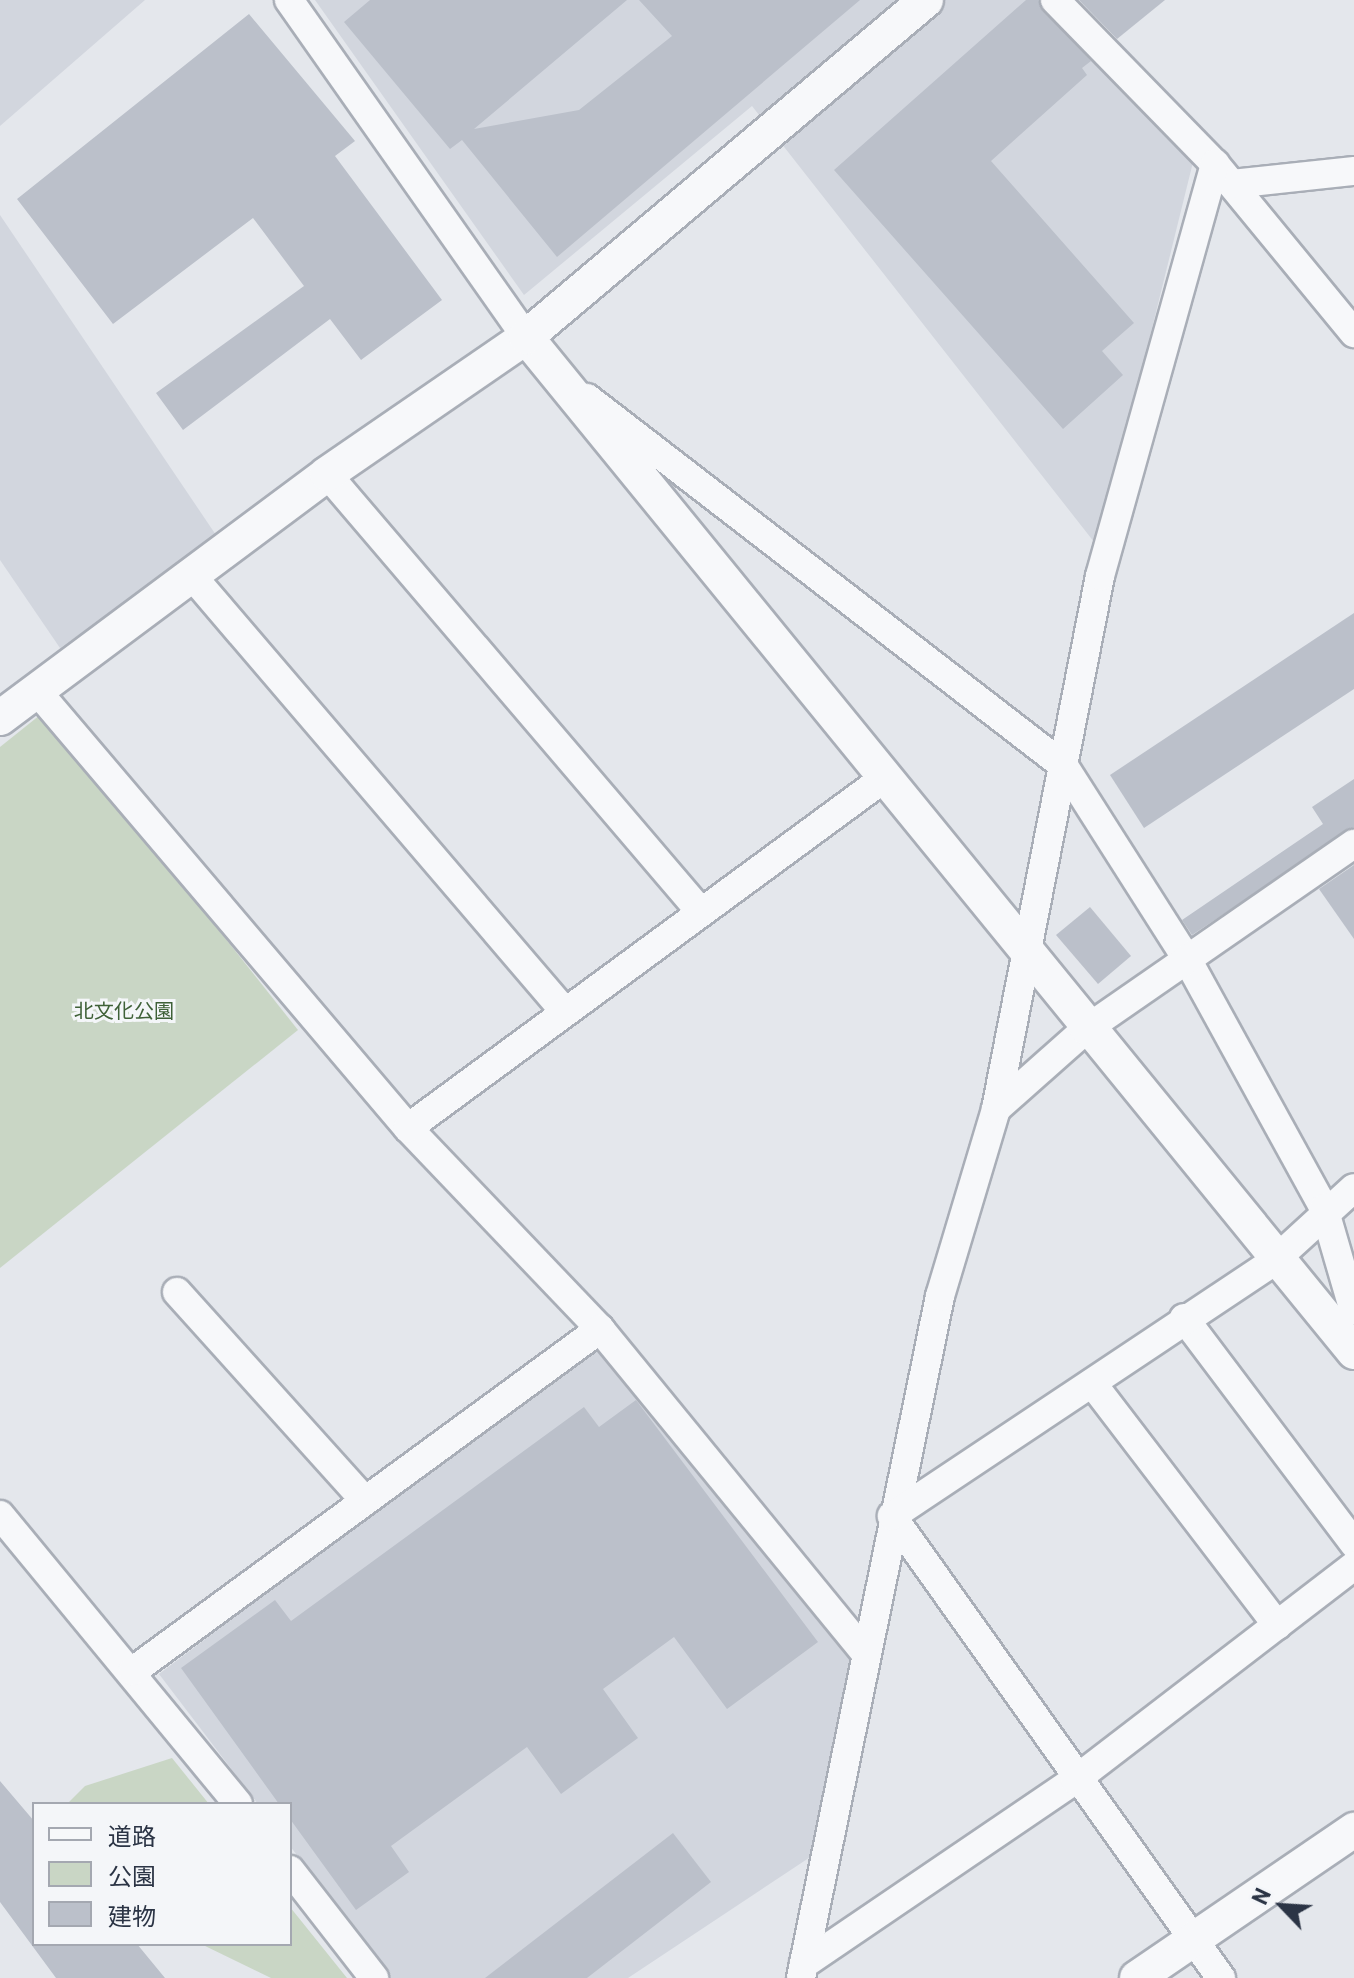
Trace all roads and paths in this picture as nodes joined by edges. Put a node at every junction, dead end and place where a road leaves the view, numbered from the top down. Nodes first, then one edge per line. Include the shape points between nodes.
1 (289, 0) edge
2 (926, 0) edge
3 (1055, 0) edge
4 (1354, 171) edge
5 (1224, 174) junction
6 (1354, 333) edge
7 (526, 337) junction
8 (567, 383) junction
9 (327, 474) junction
10 (193, 577) junction
11 (37, 691) junction
12 (0, 718) edge
13 (1064, 766) junction
14 (883, 779) junction
15 (1354, 844) edge
16 (701, 912) junction
17 (1023, 949) junction
18 (1187, 959) junction
19 (565, 1012) junction
20 (1085, 1030) junction
21 (996, 1109) junction
22 (408, 1128) junction
23 (1354, 1188) edge
24 (1324, 1208) junction
25 (1274, 1261) junction
26 (177, 1292) dead end
27 (1354, 1311) edge
28 (1184, 1318) junction
29 (600, 1329) junction
30 (1354, 1352) edge
31 (1092, 1383) junction
32 (365, 1501) junction
33 (0, 1515) edge
34 (892, 1516) junction
35 (1354, 1544) edge
36 (1354, 1566) edge
37 (1277, 1625) junction
38 (864, 1651) junction
39 (133, 1671) junction
40 (1075, 1780) junction
41 (236, 1802) edge
42 (1354, 1830) edge
43 (292, 1873) edge
44 (1195, 1938) junction
45 (803, 1971) edge
46 (374, 1978) edge
47 (1137, 1978) edge
48 (1221, 1978) edge

1 - 7 street
2 - 7 street
3 - 5 street
4 - 5 street
5 - 6 street
5 - 13 street via 1100,576
7 - 8 street
7 - 9 street
8 - 13 street
8 - 14 street
9 - 10 street
9 - 16 street
10 - 11 street
10 - 19 street
11 - 12 street
11 - 22 street
13 - 17 street
13 - 18 street
14 - 16 street
14 - 17 street
15 - 18 street
16 - 19 street
17 - 20 street
17 - 21 street
18 - 20 street
18 - 24 street
19 - 22 street
20 - 21 street
20 - 25 street
21 - 34 street via 940,1296
22 - 29 street
23 - 24 street
24 - 25 street
24 - 27 street
25 - 28 street
25 - 30 street
26 - 32 street
28 - 31 street
28 - 35 street
29 - 32 street
29 - 38 street
31 - 34 street
31 - 37 street
32 - 39 street
33 - 39 street
34 - 38 street
34 - 40 street
36 - 37 street
37 - 40 street
38 - 45 street
39 - 41 street
40 - 44 street
40 - 45 street
42 - 44 street
43 - 46 street
44 - 47 street
44 - 48 street

